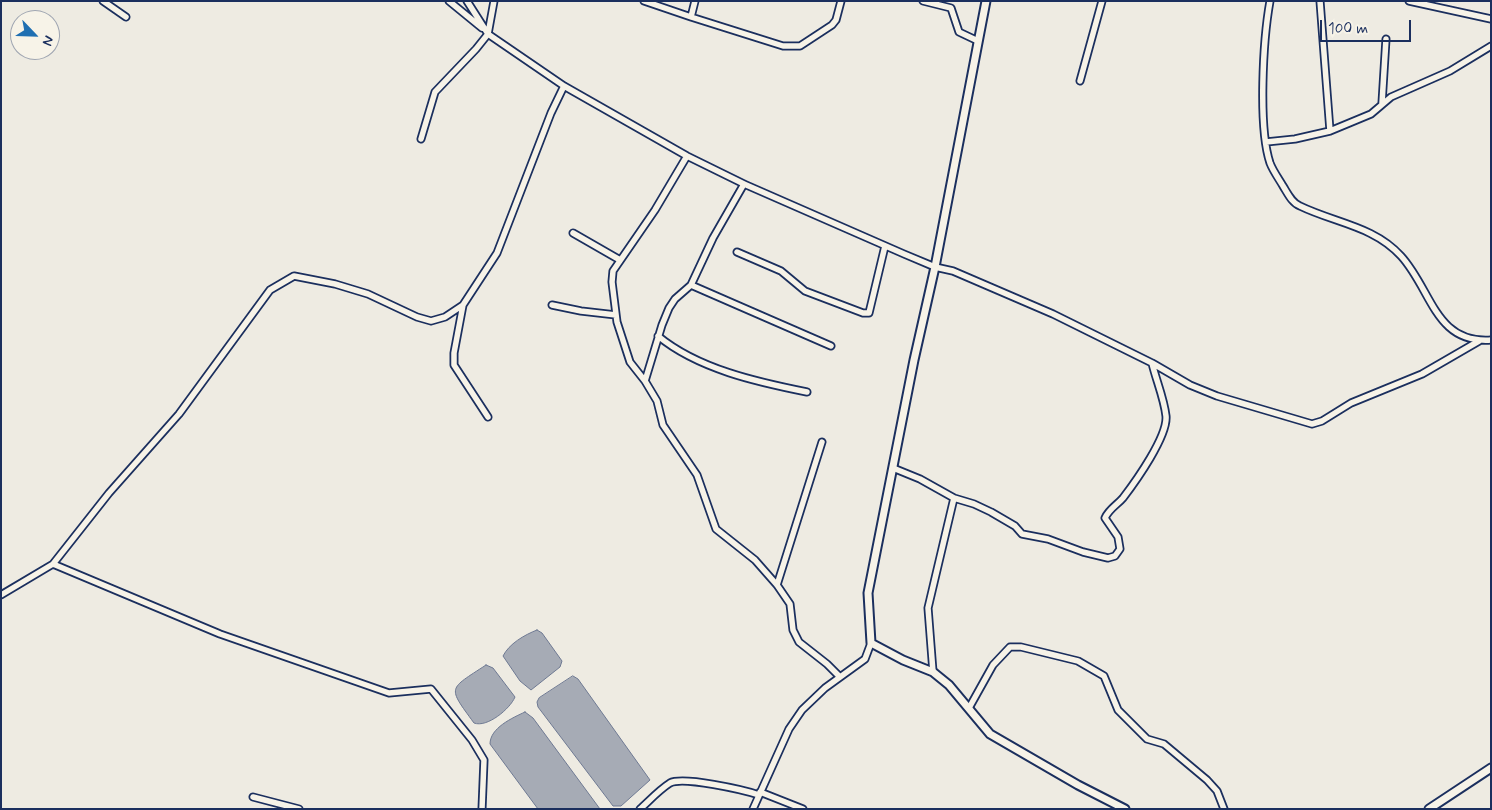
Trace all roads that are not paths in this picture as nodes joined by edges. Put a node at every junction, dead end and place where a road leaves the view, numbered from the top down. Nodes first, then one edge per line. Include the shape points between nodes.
1 (103, 1) edge
2 (449, 1) edge
3 (466, 1) edge
4 (494, 1) edge
5 (644, 1) edge
6 (695, 1) edge
7 (841, 1) edge
8 (923, 1) edge
9 (986, 1) edge
10 (1102, 1) edge
11 (1270, 1) edge
12 (1320, 1) edge
13 (1408, 1) edge
14 (126, 17) dead end
15 (691, 17) junction
16 (1491, 18) edge
17 (486, 32) junction
18 (1386, 39) dead end
19 (978, 41) junction
20 (1491, 46) edge
21 (1080, 81) dead end
22 (564, 86) junction
23 (1382, 103) junction
24 (1330, 131) junction
25 (421, 139) dead end
26 (1266, 142) junction
27 (687, 156) junction
28 (744, 184) junction
29 (573, 233) dead end
30 (885, 246) junction
31 (737, 252) dead end
32 (620, 260) junction
33 (936, 267) junction
34 (691, 285) junction
35 (463, 305) junction
36 (552, 305) dead end
37 (616, 315) junction
38 (658, 336) junction
39 (1491, 340) edge
40 (1479, 341) junction
41 (831, 346) dead end
42 (1152, 363) junction
43 (645, 381) junction
44 (807, 392) dead end
45 (488, 417) dead end
46 (822, 442) dead end
47 (894, 468) junction
48 (954, 498) junction
49 (53, 564) junction
50 (778, 585) junction
51 (1, 595) edge
52 (871, 643) junction
53 (933, 672) junction
54 (840, 677) junction
55 (969, 708) junction
56 (1491, 768) edge
57 (760, 793) junction
58 (253, 797) dead end
59 (299, 809) edge
60 (482, 809) edge
61 (640, 809) edge
62 (753, 809) edge
63 (804, 809) edge
64 (1125, 809) edge
65 (1224, 809) edge
66 (1429, 809) edge

1 - 14 street
2 - 17 street
3 - 17 street
4 - 17 street
5 - 15 street
6 - 15 street
7 - 15 street via 832,25 800,46 783,46
8 - 19 street via 951,8 959,32
9 - 19 street
10 - 21 street
11 - 26 street via 1265,36
12 - 24 street
13 - 16 street
17 - 22 street
17 - 25 street via 476,49 435,92
18 - 23 street
19 - 33 street
20 - 23 street via 1450,71
22 - 27 street
22 - 35 street via 497,253
23 - 24 street via 1371,114
24 - 26 street
26 - 40 street via 1271,165 1298,206 1383,238 1402,257 1448,328 1460,337
27 - 28 street
27 - 32 street
28 - 30 street
28 - 34 street
29 - 32 street
30 - 31 street via 869,313 805,291 782,271
30 - 33 street
32 - 37 street via 612,282
33 - 42 street via 953,271 1037,307
33 - 47 street via 914,360
34 - 38 street via 672,304
34 - 41 street
35 - 45 street via 454,365
35 - 49 street via 445,317 431,321 417,318 368,294 335,284 294,276 282,282 270,290 179,414
36 - 37 street
37 - 43 street via 630,362
38 - 43 street
38 - 44 street via 676,350 713,365 770,384
39 - 40 street
40 - 42 street via 1422,374 1351,402 1312,424 1217,396
42 - 48 street via 1166,417 1165,427 1158,444 1105,518 1118,538 1120,549 1115,556 1108,558 1022,534 991,512
43 - 50 street via 657,400 663,425 697,475 716,529 755,560
46 - 50 street
47 - 48 street
47 - 52 street via 868,593
48 - 53 street via 928,608
49 - 51 street
49 - 60 street via 220,634 389,693 431,688 484,760
50 - 54 street via 790,604 798,642
52 - 53 street
52 - 54 street via 865,659
53 - 55 street
54 - 57 street via 802,710 789,729
55 - 64 street via 990,734
55 - 65 street via 993,666 1010,647 1078,661 1104,676 1118,710 1147,739 1164,744 1207,780
56 - 66 street
57 - 61 street via 680,780 670,783
57 - 62 street
57 - 63 street
58 - 59 street

